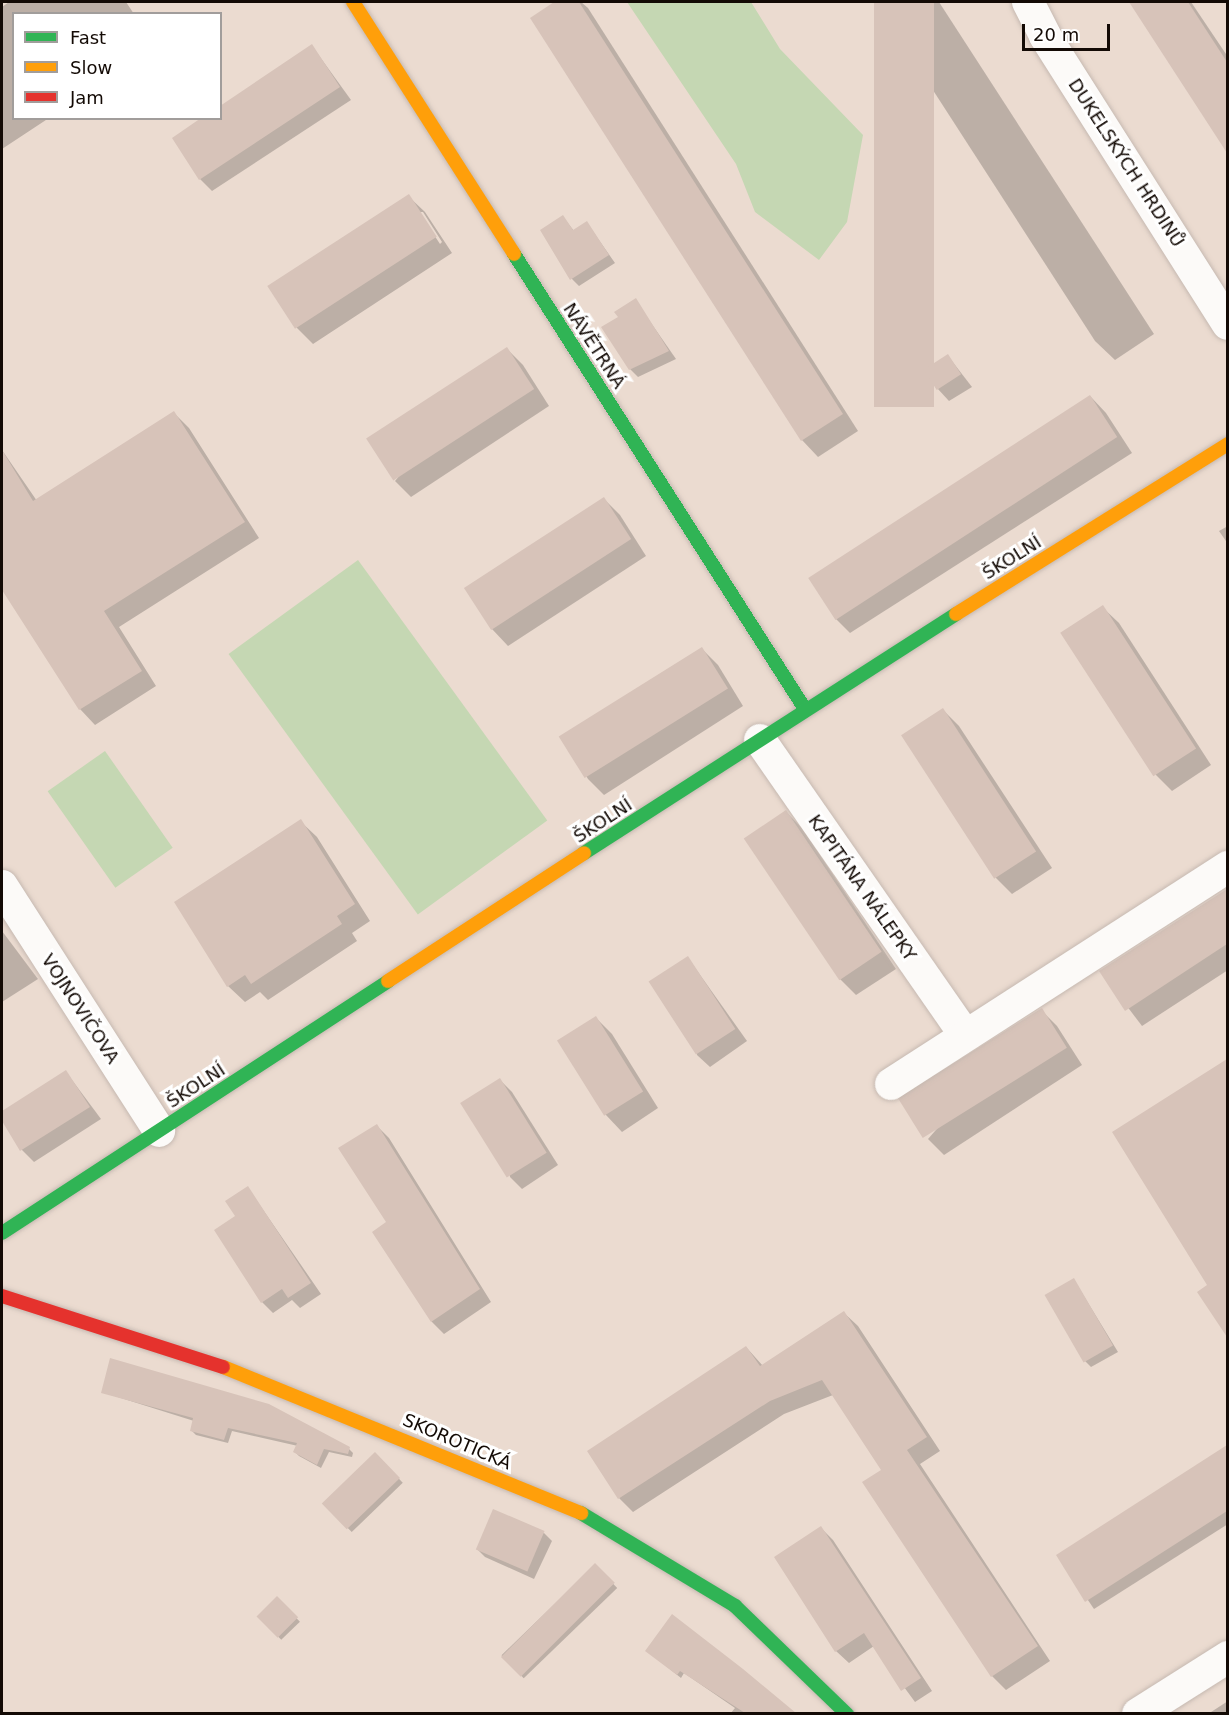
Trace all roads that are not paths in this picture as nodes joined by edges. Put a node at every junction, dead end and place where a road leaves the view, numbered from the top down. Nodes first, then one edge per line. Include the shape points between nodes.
1 (353, 2) edge
2 (1028, 2) edge
3 (1227, 324) edge
4 (1227, 444) edge
5 (805, 709) junction
6 (760, 740) junction
7 (1227, 867) edge
8 (2, 886) edge
9 (965, 1035) junction
10 (891, 1084) dead end
11 (159, 1131) junction
12 (2, 1233) edge
13 (2, 1296) edge
14 (1227, 1656) edge
15 (847, 1713) edge
16 (1138, 1713) edge

1 - 5 street, NÁVĚTRNÁ
2 - 3 street, DUKELSKÝCH HRDINŮ via 1045,36
4 - 5 street, ŠKOLNÍ
5 - 6 street, ŠKOLNÍ
6 - 9 street, KAPITÁNA NÁLEPKY
6 - 11 street, ŠKOLNÍ
7 - 9 street
8 - 11 street, VOJNOVIČOVA
9 - 10 street
11 - 12 street, ŠKOLNÍ
13 - 15 street, SKOROTICKÁ via 260,1379 595,1519 735,1606
14 - 16 street

